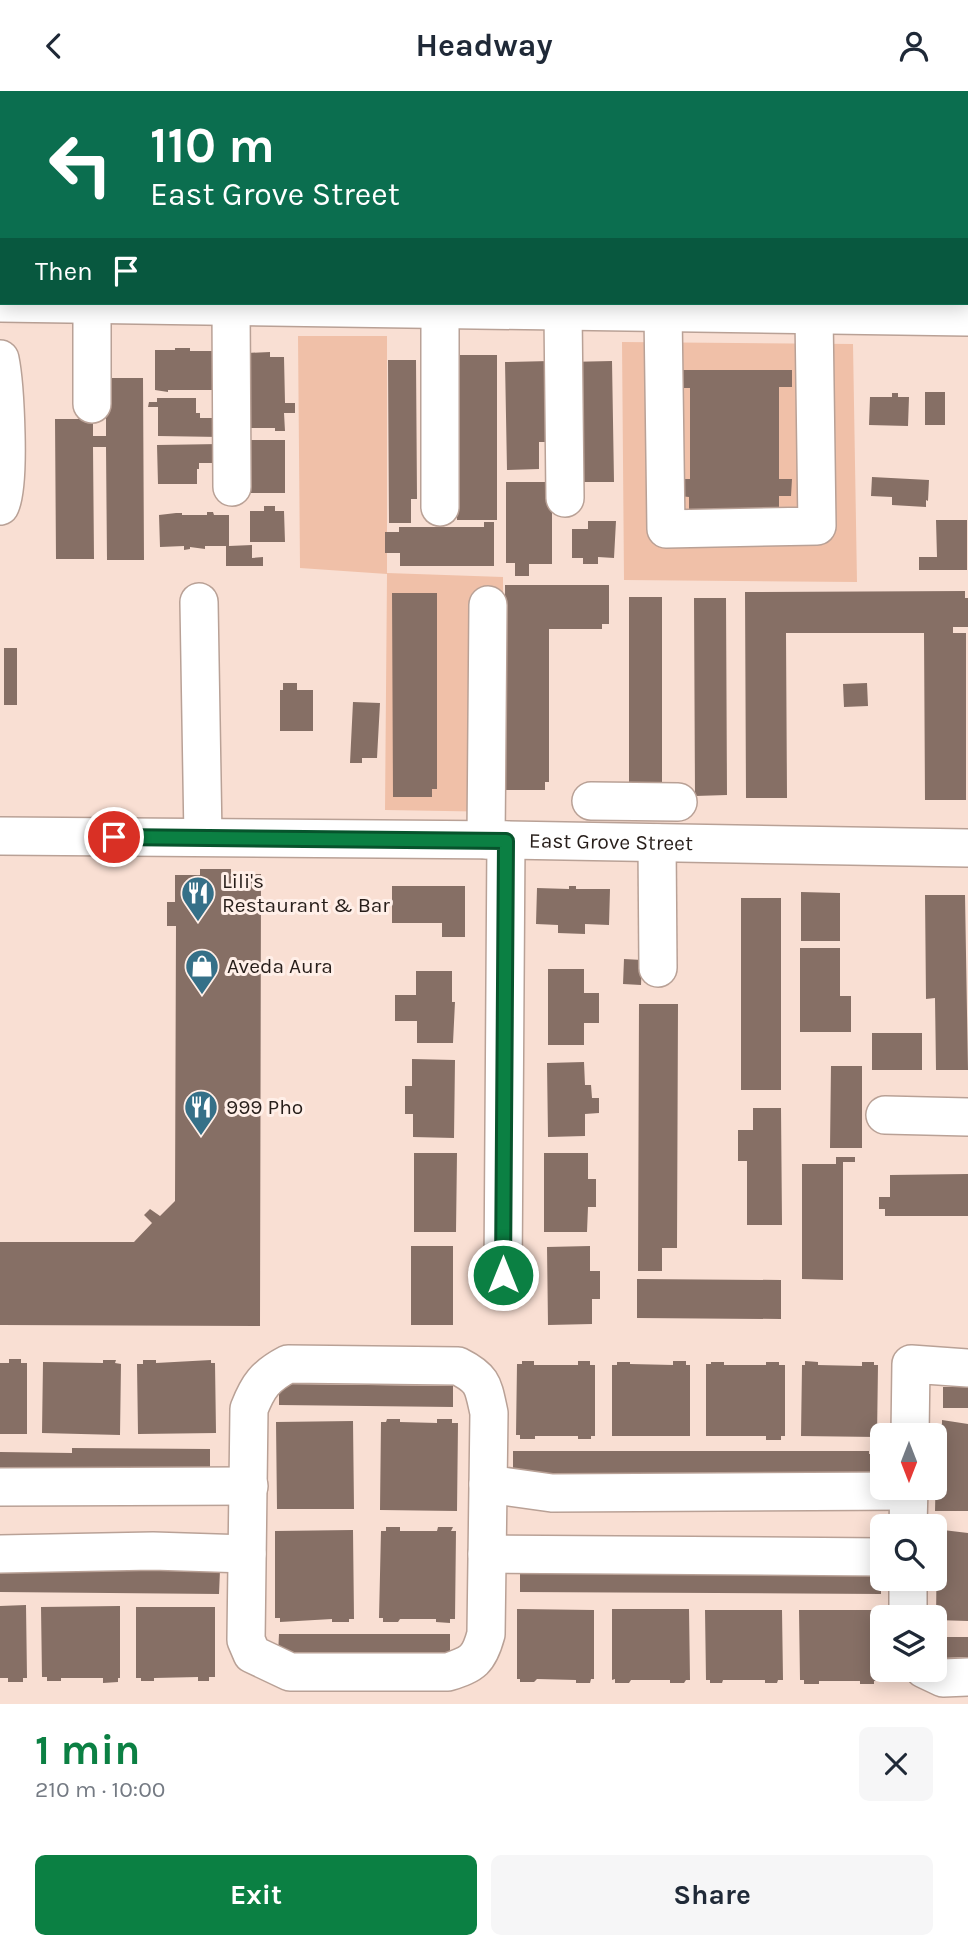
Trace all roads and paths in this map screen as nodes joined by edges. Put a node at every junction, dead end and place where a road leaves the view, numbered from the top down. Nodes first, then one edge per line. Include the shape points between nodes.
1 (92, 305) edge
2 (230, 305) joint
3 (733, 308) edge
4 (440, 309) junction
5 (655, 309) edge
6 (563, 311) junction
7 (963, 312) edge
8 (814, 315) junction
9 (0, 359) edge
10 (92, 404) dead end
11 (232, 487) dead end
12 (565, 498) dead end
13 (0, 506) edge
14 (440, 507) dead end
15 (199, 602) dead end
16 (488, 605) dead end
17 (591, 801) dead end
18 (678, 802) dead end
19 (0, 836) edge
20 (203, 838) junction
21 (496, 841) junction
22 (657, 843) junction
23 (968, 848) edge
24 (658, 968) dead end
25 (885, 1115) dead end
26 (968, 1117) edge
27 (503, 1275) dead end
28 (968, 1368) edge
29 (910, 1423) edge
30 (488, 1484) junction
31 (249, 1486) junction
32 (0, 1487) edge
33 (909, 1501) edge
34 (0, 1554) edge
35 (247, 1554) junction
36 (487, 1554) junction
37 (870, 1557) edge
38 (968, 1677) edge
39 (947, 1678) edge

1 - 10 street
2 - 4 street
2 - 11 street
3 - 5 street
3 - 8 street
4 - 6 street
4 - 14 street
5 - 6 street
5 - 8 street via 666,529 817,526
6 - 12 street
7 - 8 street
9 - 13 street via 6,467 5,499
15 - 20 street
16 - 21 street
17 - 18 street
19 - 20 street, East Grove Street
20 - 21 street, East Grove Street
21 - 22 street, East Grove Street
21 - 27 street
22 - 23 street, East Grove Street
22 - 24 street
25 - 26 street
28 - 29 street via 911,1364
30 - 31 street via 489,1413 484,1389 474,1374 458,1366 288,1364 270,1373 249,1409
30 - 33 street via 552,1493
30 - 36 street
31 - 32 street
31 - 35 street
34 - 35 street
35 - 36 street via 246,1640 252,1654 290,1672 448,1672 468,1665 481,1653 486,1634
36 - 37 street
38 - 39 street

